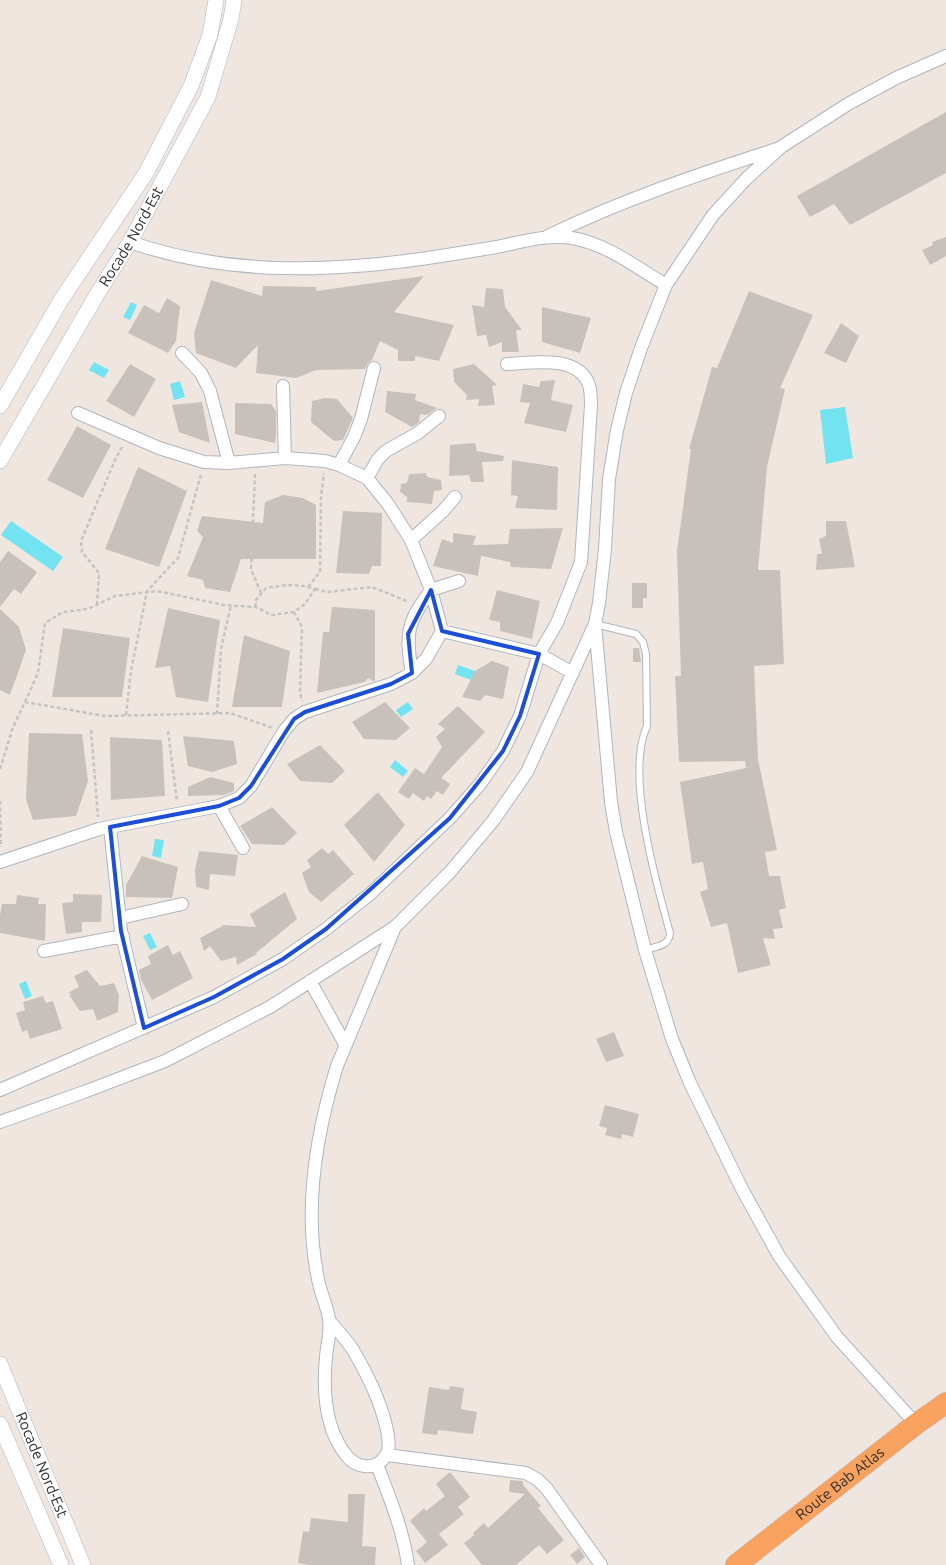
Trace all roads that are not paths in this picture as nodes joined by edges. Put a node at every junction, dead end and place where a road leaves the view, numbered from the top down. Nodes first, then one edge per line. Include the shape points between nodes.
1 (216, 0) edge
2 (234, 0) edge
3 (946, 56) edge
4 (782, 148) junction
5 (546, 237) junction
6 (130, 242) junction
7 (666, 285) junction
8 (182, 353) dead end
9 (507, 364) dead end
10 (374, 368) dead end
11 (282, 386) dead end
12 (0, 406) edge
13 (78, 413) dead end
14 (439, 416) dead end
15 (285, 458) junction
16 (0, 461) edge
17 (229, 463) junction
18 (339, 465) junction
19 (367, 478) junction
20 (455, 497) dead end
21 (411, 540) junction
22 (459, 582) dead end
23 (431, 590) junction
24 (595, 624) junction
25 (442, 631) junction
26 (538, 654) junction
27 (412, 673) junction
28 (573, 673) junction
29 (219, 806) junction
30 (104, 828) junction
31 (243, 848) dead end
32 (1, 861) edge
33 (182, 904) dead end
34 (120, 918) junction
35 (395, 927) junction
36 (123, 936) junction
37 (645, 950) junction
38 (44, 951) dead end
39 (310, 981) junction
40 (144, 1028) junction
41 (345, 1044) junction
42 (0, 1090) edge
43 (0, 1122) edge
44 (329, 1320) junction
45 (0, 1364) edge
46 (946, 1403) edge
47 (0, 1424) edge
48 (916, 1424) junction
49 (387, 1455) junction
50 (377, 1465) junction
51 (62, 1565) edge
52 (83, 1565) edge
53 (408, 1565) edge
54 (601, 1565) edge
55 (736, 1565) edge

1 - 12 street, Rocade Nord-Est via 210,35 191,86 146,173 61,300
2 - 6 street, Rocade Nord-Est via 208,97
3 - 4 street via 848,104
4 - 5 street via 658,189
4 - 7 street via 746,179 713,215
5 - 6 street via 435,257 358,267 300,269 239,266 158,251
5 - 7 street via 570,238 610,250
6 - 16 street, Rocade Nord-Est
7 - 24 street via 638,357 617,430
8 - 17 street via 201,373 210,391
9 - 26 street via 566,364 581,373 589,385 591,405 581,562 557,622
10 - 18 street via 361,419
11 - 15 street
13 - 17 street via 182,456 204,462
14 - 19 street via 418,434 386,452
15 - 17 street
15 - 18 street
18 - 19 street
19 - 21 street
20 - 21 street
21 - 23 street
22 - 23 street
23 - 25 street
23 - 27 street via 408,634
24 - 28 street
24 - 37 street via 611,802
24 - 37 lane via 636,634 643,642 646,654 647,726 640,749 641,795 646,832 670,933 665,944
25 - 26 street
25 - 27 street via 426,659
26 - 28 street
26 - 40 street via 520,716 503,751 481,783 450,818 370,894 283,959 214,998
27 - 29 street via 391,684 305,712 284,731 251,786 239,798
28 - 35 street via 527,772 494,822
29 - 30 street
29 - 31 street
30 - 32 street
30 - 34 street
33 - 34 street
34 - 36 street
35 - 39 street
35 - 41 street
36 - 38 street
36 - 40 street
37 - 48 street via 672,1039 690,1083 779,1256 838,1337
39 - 41 street
39 - 43 street via 270,1007 165,1060
40 - 42 street
41 - 44 street via 330,1090 312,1188 312,1230 318,1279
44 - 49 street via 352,1349 376,1399 385,1424
44 - 50 street via 325,1366 332,1428 340,1448 350,1461 363,1467
45 - 52 street, Rocade Nord-Est
46 - 48 highway, Route Bab Atlas
47 - 51 street, Rocade Nord-Est
48 - 55 highway, Route Bab Atlas
49 - 50 street
49 - 54 street via 526,1473 547,1489
50 - 53 street via 395,1510

